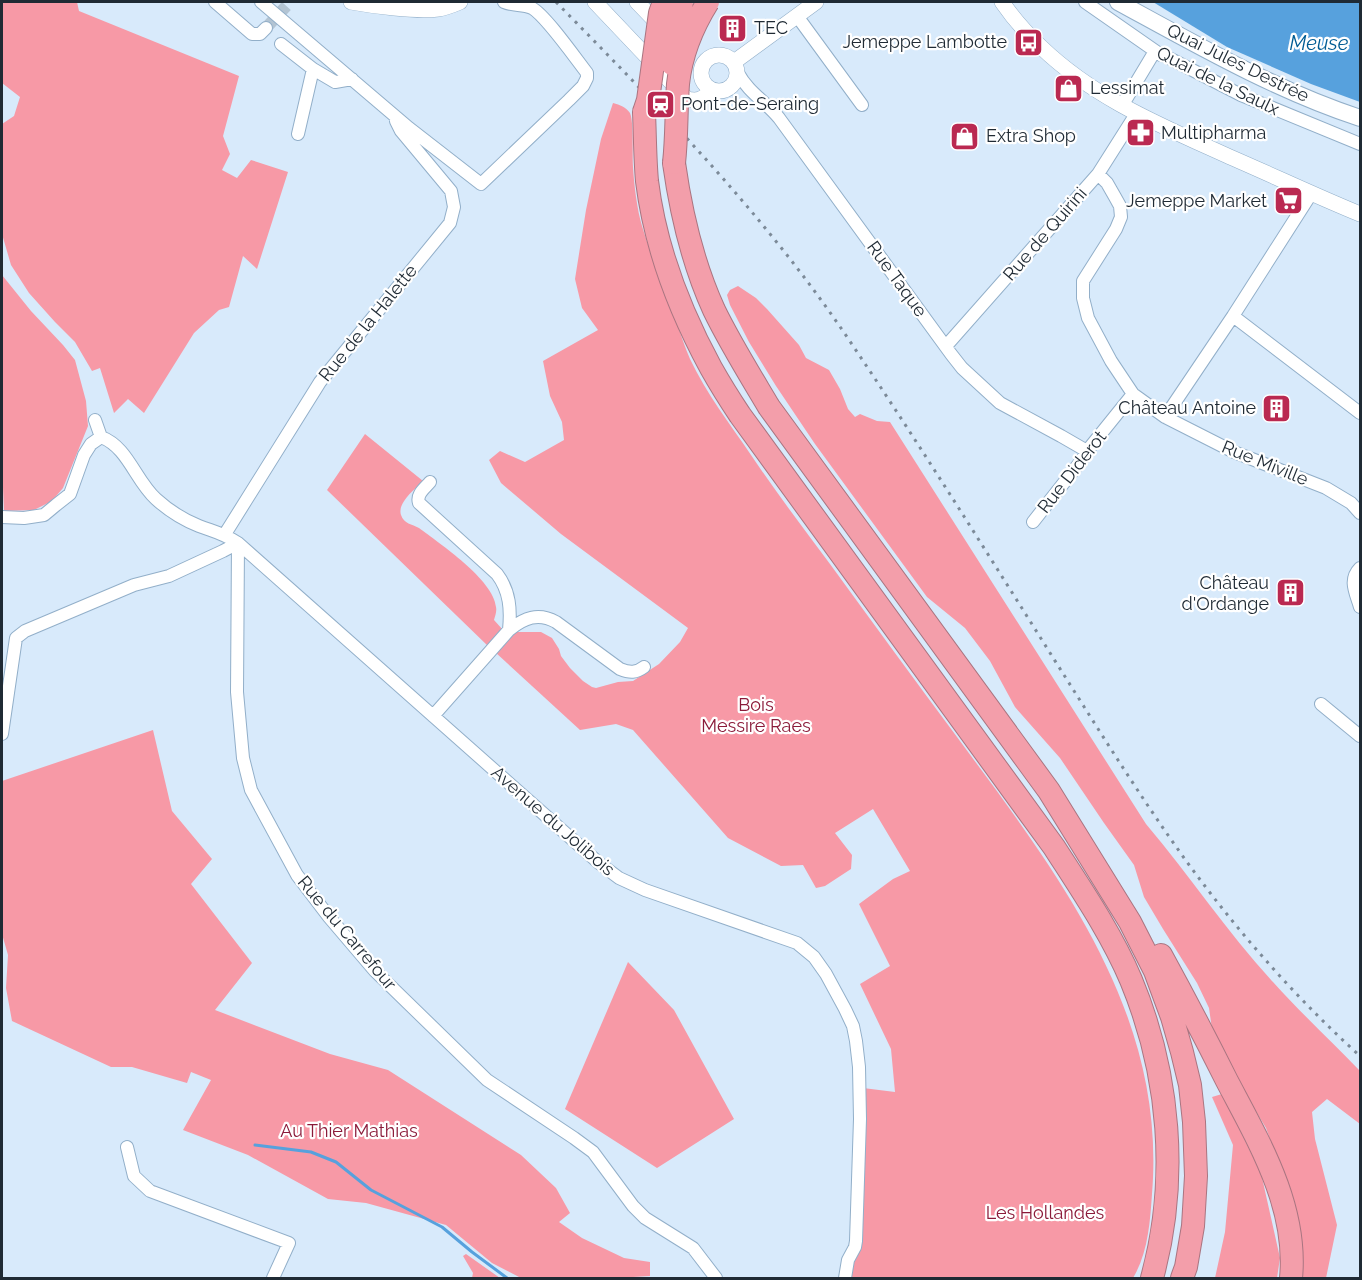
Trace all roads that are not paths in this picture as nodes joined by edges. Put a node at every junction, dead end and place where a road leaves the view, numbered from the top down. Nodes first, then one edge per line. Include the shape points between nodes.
1 (215, 2) edge
2 (261, 2) edge
3 (351, 2) edge
4 (460, 2) edge
5 (504, 2) edge
6 (595, 2) edge
7 (637, 2) edge
8 (652, 2) edge
9 (664, 2) edge
10 (682, 2) edge
11 (708, 2) edge
12 (816, 2) edge
13 (1002, 2) edge
14 (1084, 2) edge
15 (1118, 2) edge
16 (796, 16) junction
17 (266, 28) dead end
18 (281, 45) dead end
19 (1155, 51) junction
20 (702, 66) junction
21 (736, 68) junction
22 (314, 69) junction
23 (352, 79) junction
24 (712, 90) junction
25 (862, 105) dead end
26 (1129, 110) junction
27 (396, 117) junction
28 (1360, 118) edge
29 (644, 121) junction
30 (298, 134) dead end
31 (1360, 144) edge
32 (674, 163) junction
33 (1098, 174) junction
34 (1311, 194) junction
35 (1360, 214) edge
36 (1233, 316) junction
37 (946, 346) junction
38 (1133, 394) junction
39 (1360, 413) edge
40 (1165, 417) junction
41 (95, 420) dead end
42 (101, 437) junction
43 (1086, 451) junction
44 (430, 482) dead end
45 (1360, 513) edge
46 (2, 518) edge
47 (1033, 522) dead end
48 (225, 534) junction
49 (238, 543) junction
50 (1360, 568) edge
51 (1360, 607) edge
52 (509, 630) junction
53 (644, 667) dead end
54 (1321, 704) dead end
55 (433, 716) junction
56 (2, 734) edge
57 (1360, 736) edge
58 (1049, 791) junction
59 (127, 1148) dead end
60 (1154, 1271) edge
61 (273, 1278) edge
62 (716, 1278) edge
63 (845, 1278) edge
64 (1139, 1278) edge
65 (1182, 1278) edge
66 (1291, 1278) edge

1 - 17 street via 252,34 260,34
2 - 23 street
3 - 4 street via 424,9
5 - 27 street via 536,11 587,73 586,81 569,100 481,184
6 - 24 street via 687,99 696,101
7 - 20 street
8 - 29 highway via 642,93
9 - 29 highway, bridge
10 - 32 highway, bridge via 669,87 667,145
11 - 32 highway, bridge via 694,28 678,82
12 - 16 street
13 - 26 street via 1048,54 1083,82
14 - 19 street, Quai de la Saulx
15 - 28 main road, Quai Jules Destrée via 1251,74
16 - 21 street
16 - 25 street
18 - 22 street
19 - 26 street, Rue de Quirini
19 - 31 street, Quai de la Saulx via 1241,95
20 - 21 street via 710,56 723,54 730,57
20 - 24 street via 701,77
21 - 24 street via 735,83 727,90
21 - 37 street, Rue Taque via 747,88 792,135
22 - 23 street via 335,82
22 - 30 street
23 - 27 street
26 - 33 street, Rue de Quirini
26 - 34 street
27 - 48 street, Rue de la Halette via 401,131 451,191 454,207 450,223 320,382
29 - 60 highway via 647,182 656,229 671,279 711,367 740,416 1054,847 1130,980 1156,1059 1166,1126 1168,1180
32 - 58 highway via 698,268 737,354 769,407
33 - 37 street, Rue de Quirini
33 - 38 street via 1115,196 1121,217 1083,281 1085,309
34 - 35 street
34 - 36 street
36 - 39 street
36 - 40 street
37 - 43 street, Rue Taque via 962,368 1000,404
38 - 40 street, Rue Miville
38 - 43 street, Rue Diderot
40 - 45 street, Rue Miville via 1234,452 1326,488
41 - 42 street
42 - 46 street via 84,455 70,494 44,514
42 - 48 street, Avenue du Jolibois via 119,448 144,486 162,504 192,523
43 - 47 street, Rue Diderot
44 - 52 street via 419,495 419,502 501,580 510,604
48 - 49 street, Avenue du Jolibois
49 - 55 street, Avenue du Jolibois
49 - 56 street via 169,576 134,585 16,638
49 - 62 street, Rue du Carrefour via 237,692 243,758 251,790 297,875 375,971 486,1080 593,1152 633,1206 693,1248
50 - 51 street via 1353,579
52 - 53 street via 532,617 550,619 620,669 636,672
52 - 55 street
54 - 57 street
55 - 63 street, Avenue du Jolibois via 619,878 797,943 819,964 850,1019 859,1058 856,1241
58 - 65 highway via 1108,884 1155,971 1182,1052 1190,1084 1196,1176
58 - 66 highway via 1071,811 1143,921 1263,1151 1290,1229
59 - 61 street via 134,1176 150,1191 289,1244
60 - 64 highway

